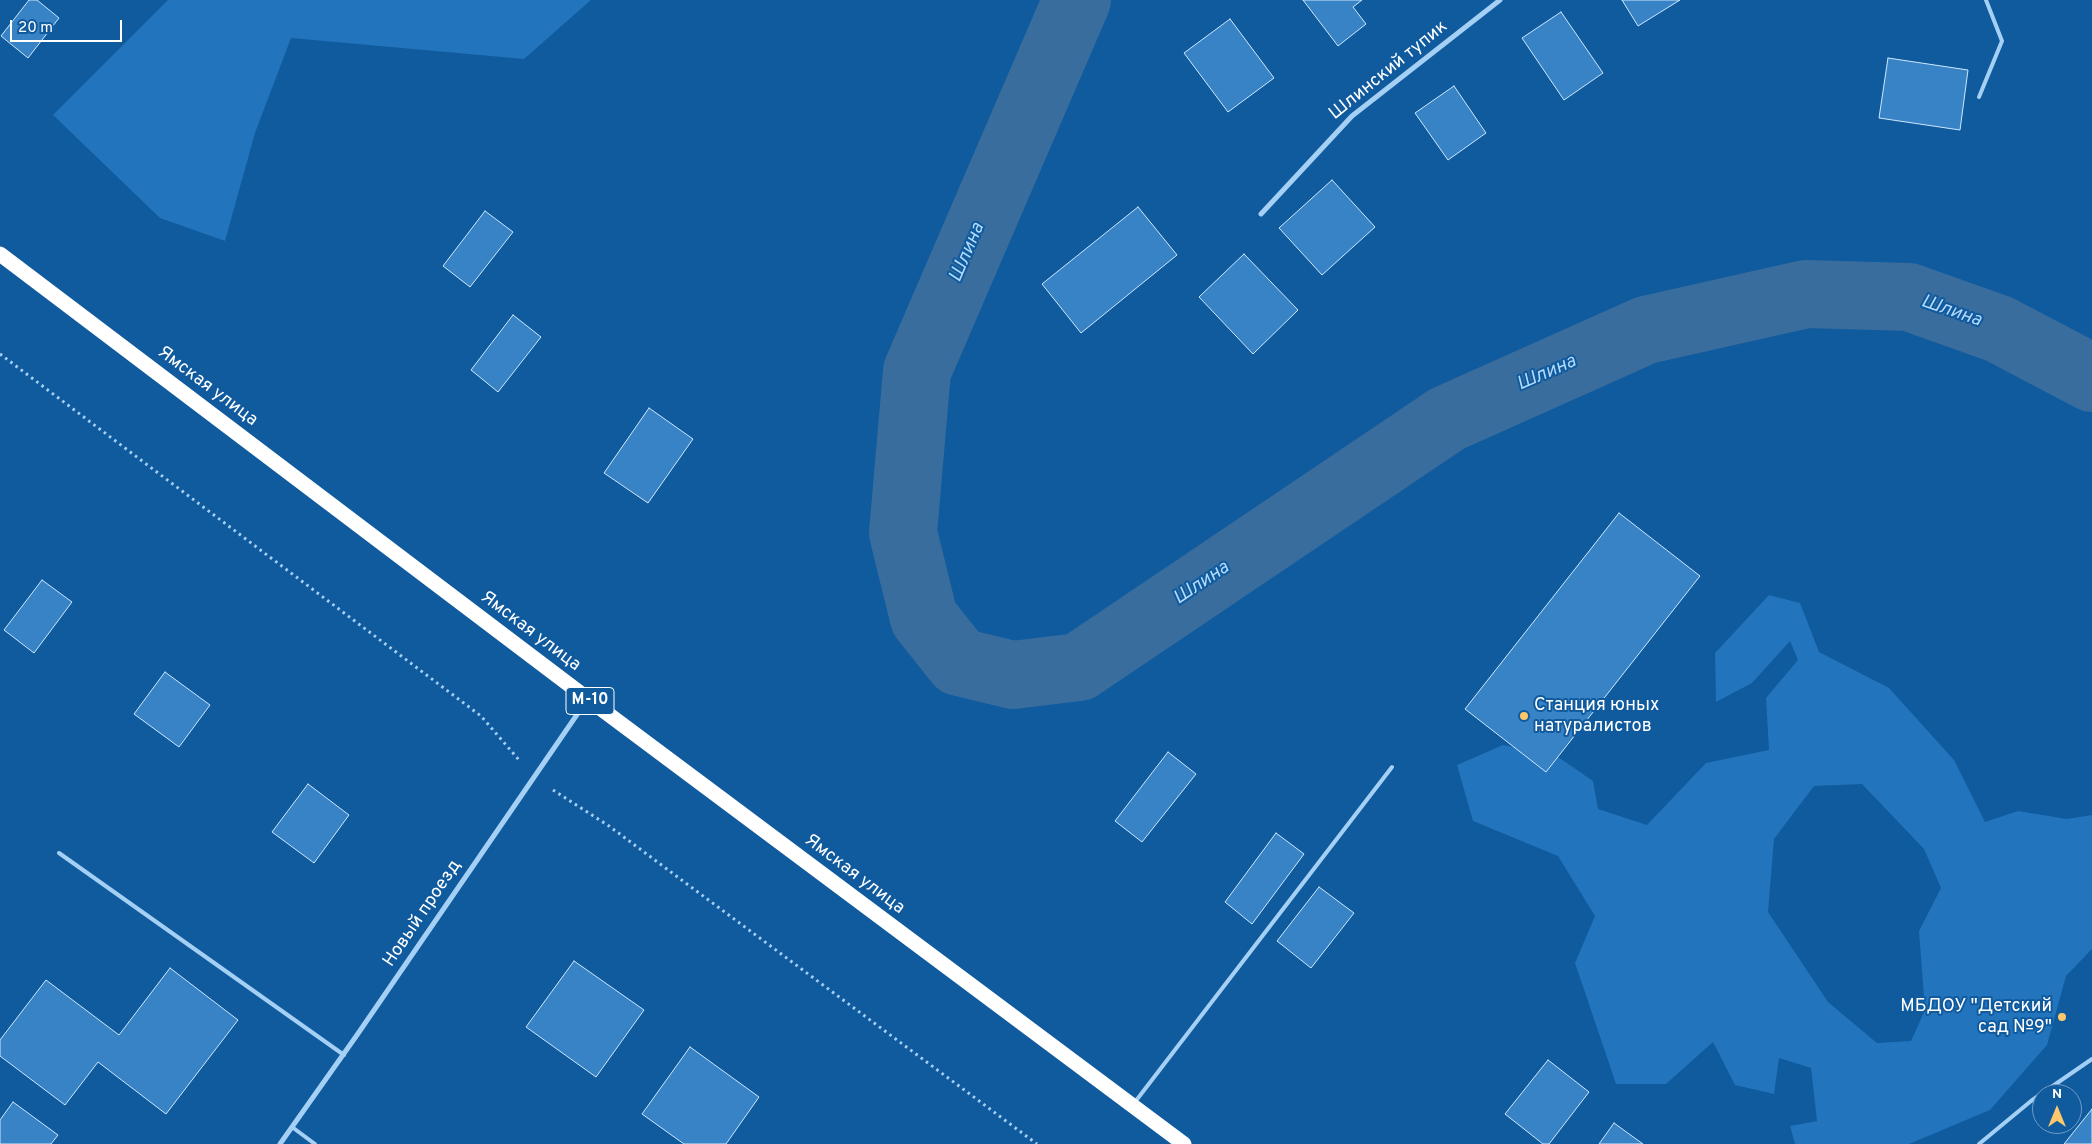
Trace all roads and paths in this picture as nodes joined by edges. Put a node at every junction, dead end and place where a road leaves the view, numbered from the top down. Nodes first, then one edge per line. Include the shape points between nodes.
1 (1500, 0) edge
2 (1986, 0) edge
3 (1979, 97) dead end
4 (1261, 214) dead end
5 (0, 254) edge
6 (0, 354) edge
7 (588, 699) junction
8 (1392, 767) dead end
9 (534, 777) junction
10 (59, 853) dead end
11 (344, 1055) junction
12 (2092, 1059) edge
13 (1133, 1106) junction
14 (292, 1127) junction
15 (280, 1144) edge
16 (315, 1144) edge
17 (1037, 1144) edge
18 (1184, 1144) edge
19 (1979, 1144) edge

1 - 4 street, Шлинский тупик via 1352,116
2 - 3 lane via 2002,41
5 - 7 highway, Ямская улица / М-10
6 - 9 path via 481,716
7 - 9 street, Новый проезд
7 - 13 highway, Ямская улица / М-10
8 - 13 lane
9 - 11 street, Новый проезд
9 - 17 path via 609,826
10 - 11 lane
11 - 14 street, Новый проезд
12 - 19 lane via 2031,1101
13 - 18 highway, Ямская улица / М-10
14 - 15 street, Новый проезд
14 - 16 lane

